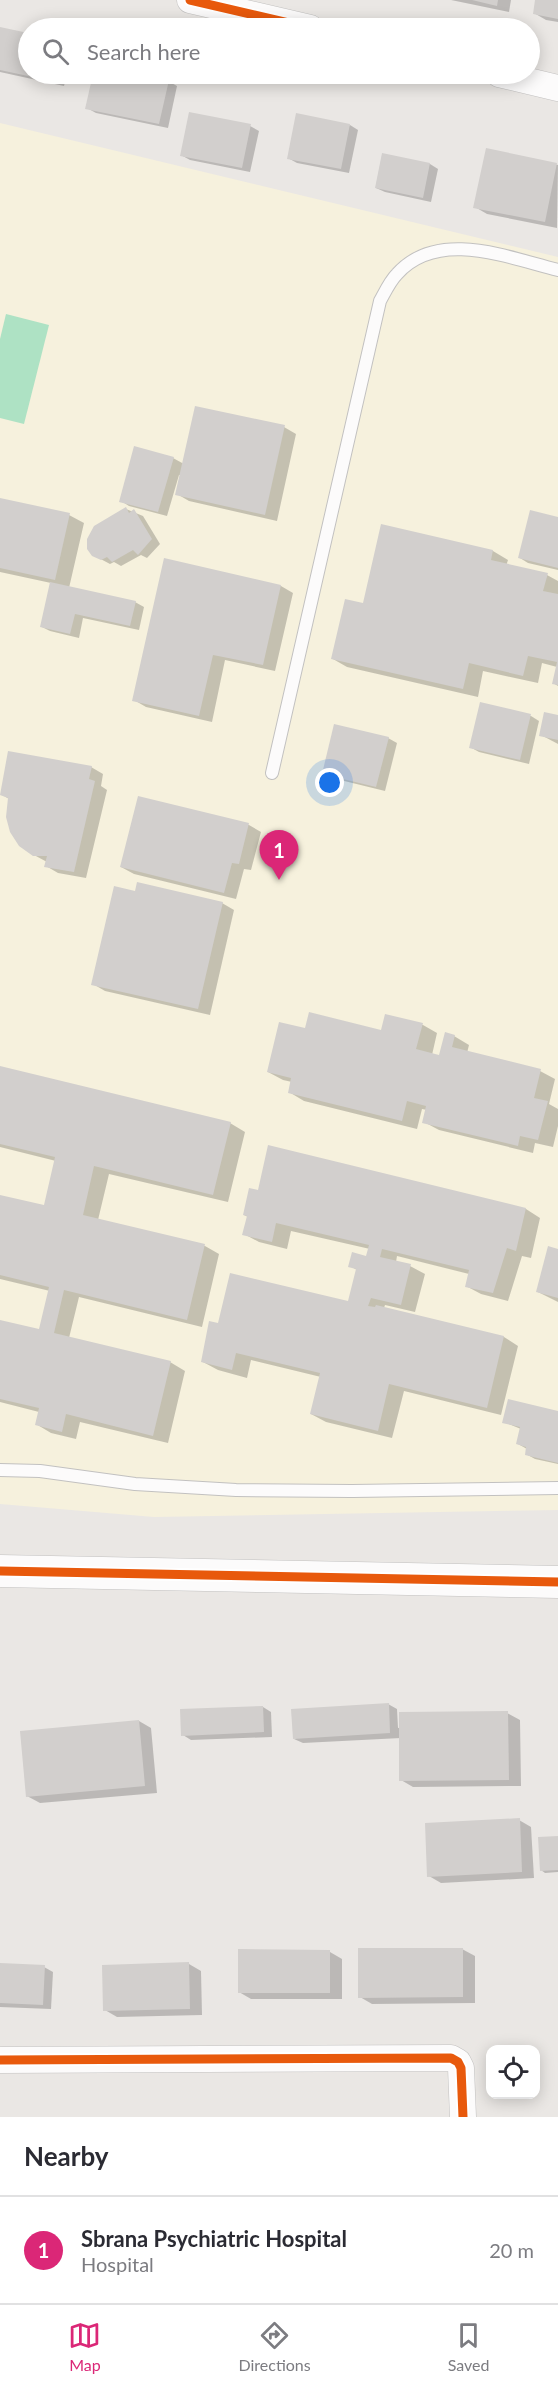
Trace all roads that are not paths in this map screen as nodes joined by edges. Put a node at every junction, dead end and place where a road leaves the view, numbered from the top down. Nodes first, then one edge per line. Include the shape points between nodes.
1 (190, 0) edge
2 (267, 18) edge
3 (540, 83) edge
4 (558, 87) edge
5 (558, 270) edge
6 (272, 773) dead end
7 (0, 1470) edge
8 (558, 1488) edge
9 (0, 1571) edge
10 (558, 1582) edge
11 (0, 2060) edge
12 (463, 2117) edge

1 - 2 street
3 - 4 street
5 - 6 lane via 451,248 420,256 398,273 380,301
7 - 8 lane via 236,1490
9 - 10 street
11 - 12 street via 451,2058 462,2068

